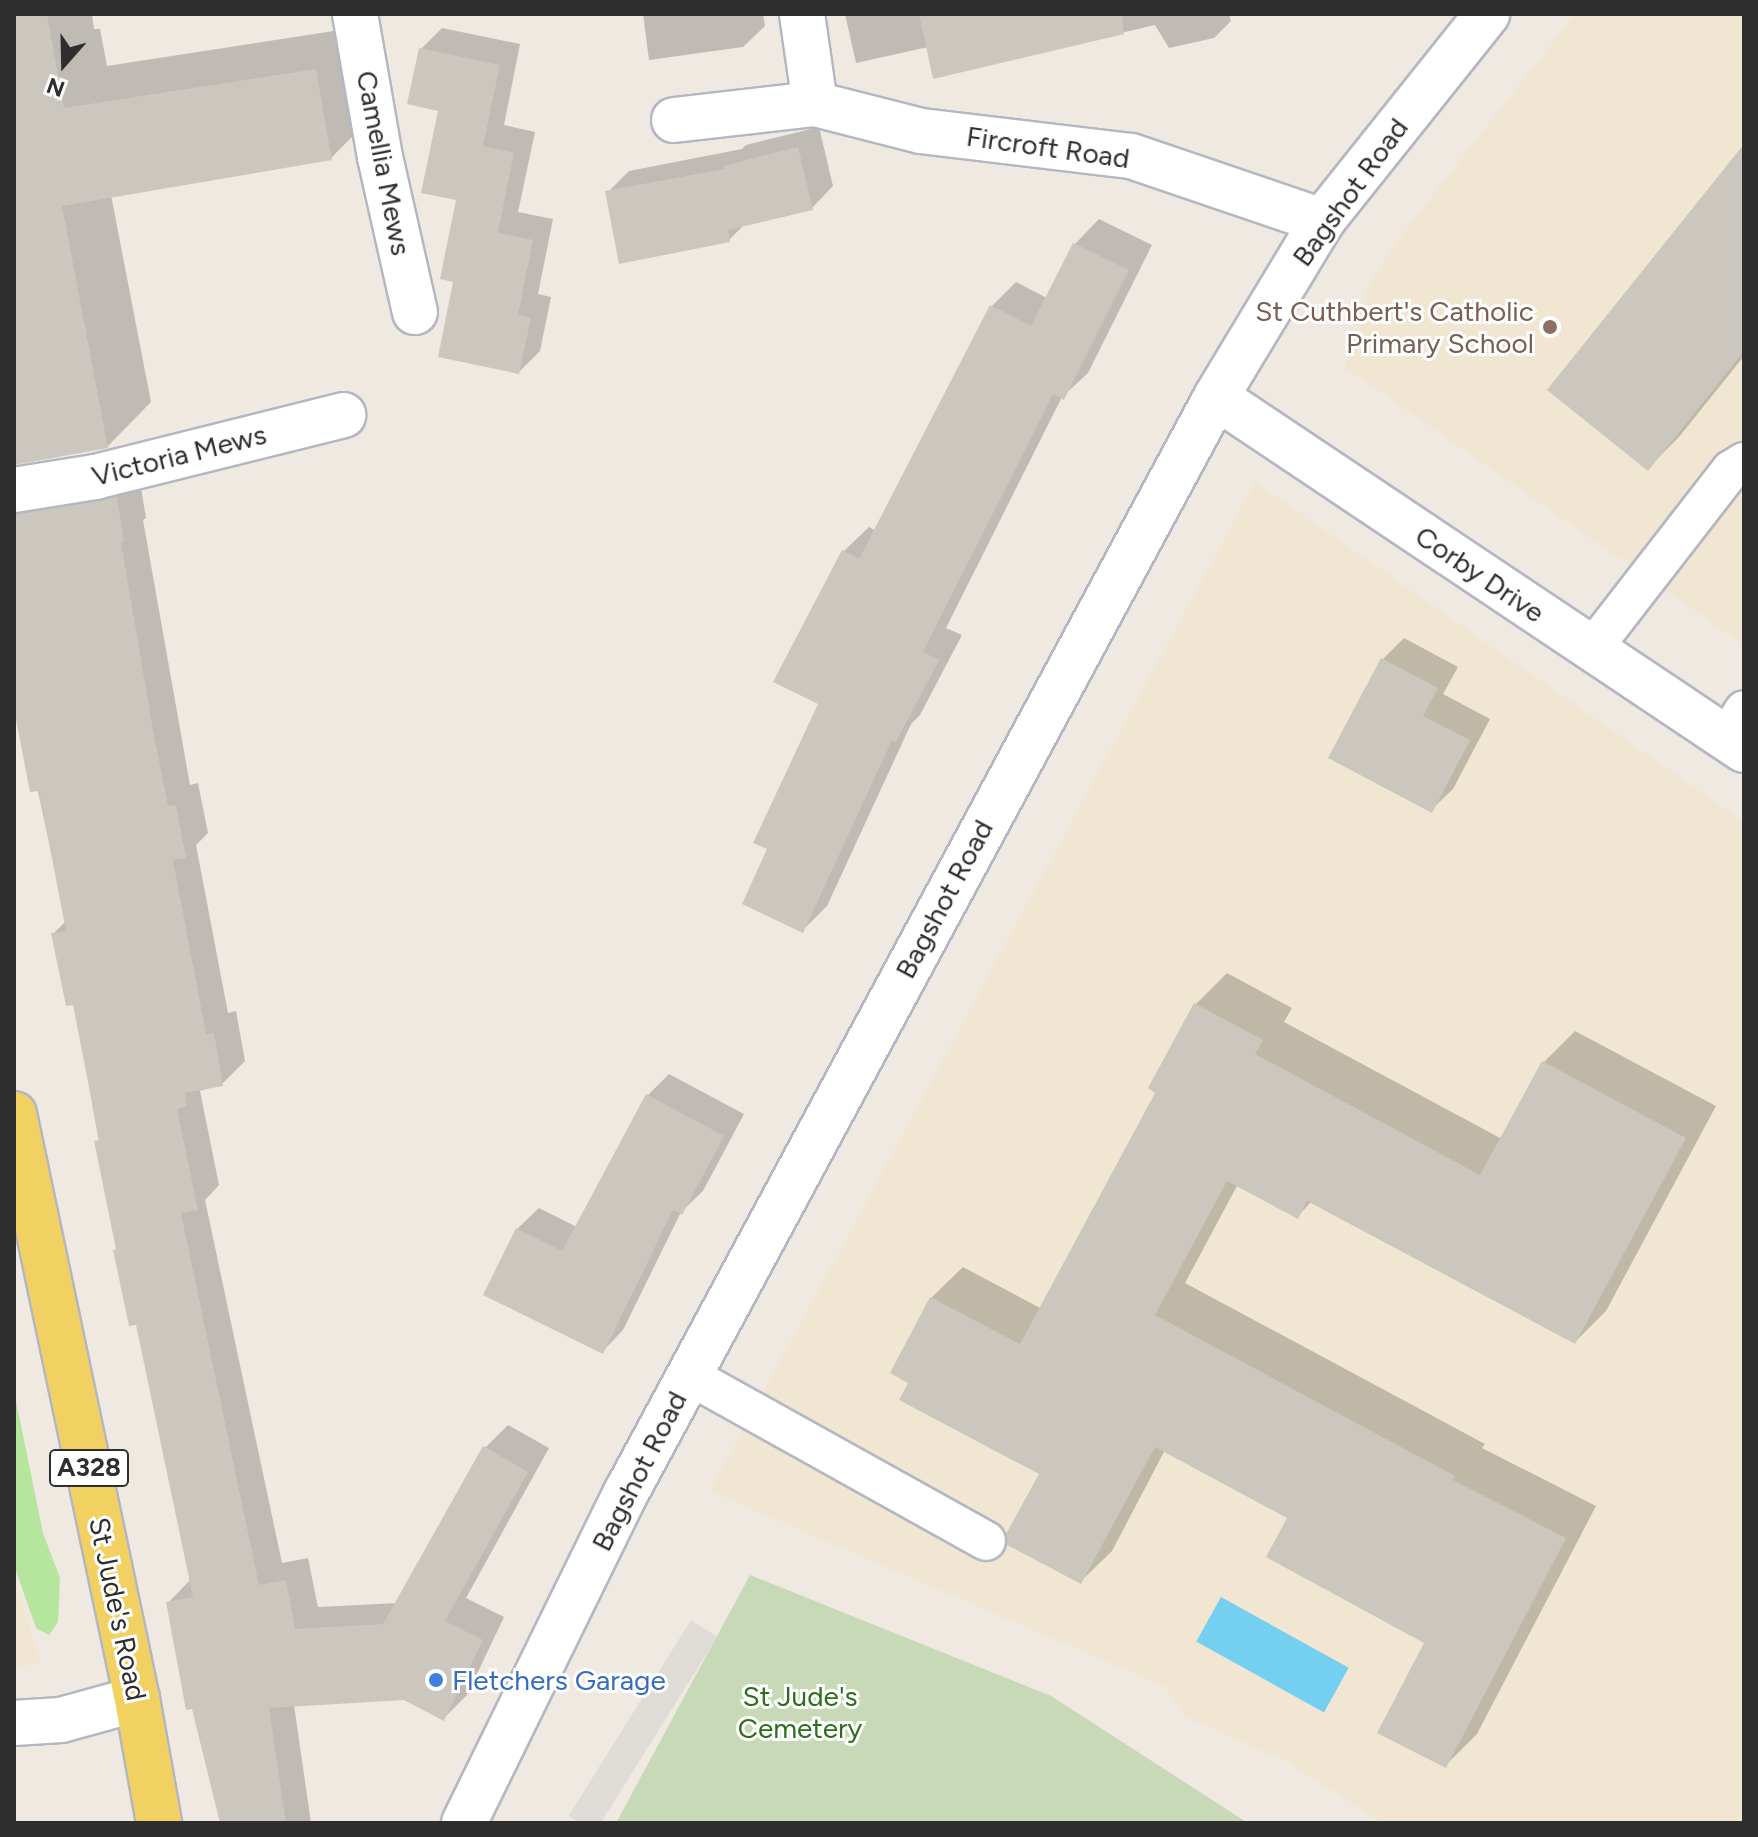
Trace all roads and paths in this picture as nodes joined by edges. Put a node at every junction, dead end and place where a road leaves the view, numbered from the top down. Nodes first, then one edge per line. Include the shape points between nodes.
1 (355, 14) edge
2 (802, 14) edge
3 (1487, 14) edge
4 (815, 104) junction
5 (674, 120) dead end
6 (1322, 221) junction
7 (415, 312) dead end
8 (1216, 397) junction
9 (343, 415) dead end
10 (1744, 462) edge
11 (14, 490) edge
12 (1592, 649) junction
13 (1738, 733) edge
14 (14, 1114) edge
15 (688, 1375) junction
16 (986, 1541) dead end
17 (137, 1699) junction
18 (14, 1723) edge
19 (159, 1823) edge
20 (464, 1823) edge

1 - 7 street, Camellia Mews
2 - 4 street
3 - 6 street, Bagshot Road
4 - 5 street, Fircroft Road
4 - 6 street, Fircroft Road via 921,131 1131,156
6 - 8 street, Bagshot Road
8 - 12 street, Corby Drive
8 - 15 street, Bagshot Road
9 - 11 street, Victoria Mews via 95,477
10 - 12 lane via 1731,470
12 - 13 street, Corby Drive
14 - 17 main road, St Jude's Road / A328
15 - 16 lane
15 - 20 street, Bagshot Road
17 - 18 street via 61,1720
17 - 19 main road, St Jude's Road / A328

